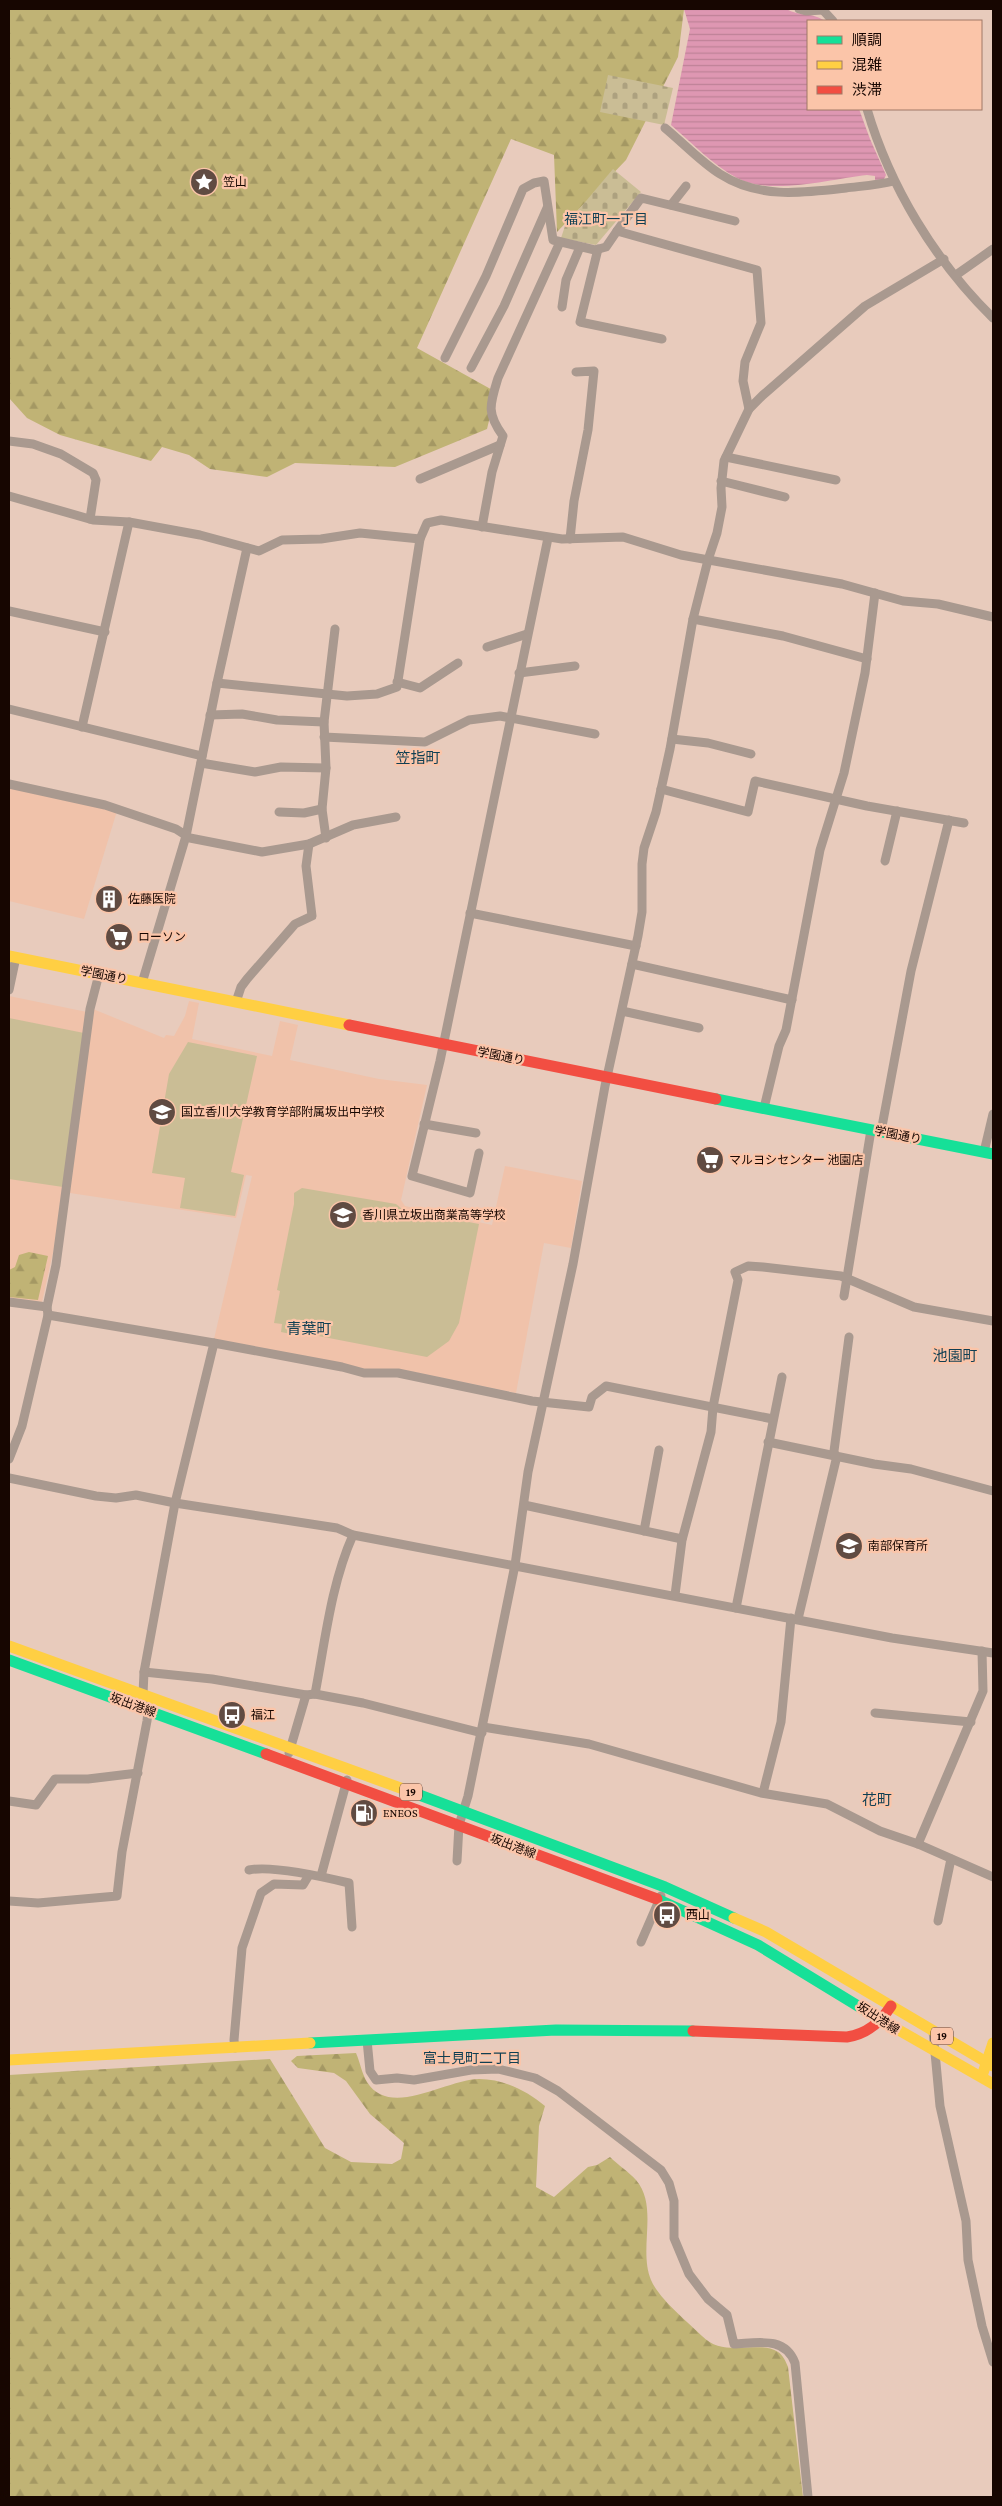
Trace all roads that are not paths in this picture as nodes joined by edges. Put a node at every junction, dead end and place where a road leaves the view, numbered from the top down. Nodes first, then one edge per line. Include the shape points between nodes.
1 (799, 9) edge
2 (822, 10) edge
3 (832, 20) edge
4 (867, 110) edge
5 (665, 128) dead end
6 (894, 181) junction
7 (686, 186) dead end
8 (672, 205) junction
9 (548, 206) junction
10 (735, 221) dead end
11 (617, 231) junction
12 (560, 242) junction
13 (580, 247) junction
14 (598, 249) junction
15 (993, 249) edge
16 (944, 260) junction
17 (956, 275) junction
18 (562, 307) dead end
19 (993, 318) edge
20 (662, 339) dead end
21 (445, 358) dead end
22 (471, 368) dead end
23 (576, 372) dead end
24 (750, 409) junction
25 (9, 441) edge
26 (500, 445) junction
27 (726, 457) junction
28 (420, 479) dead end
29 (836, 480) dead end
30 (721, 481) junction
31 (9, 496) edge
32 (785, 496) dead end
33 (90, 519) junction
34 (130, 522) junction
35 (482, 527) junction
36 (548, 538) junction
37 (420, 539) junction
38 (570, 539) junction
39 (247, 548) junction
40 (708, 560) junction
41 (875, 593) junction
42 (9, 610) edge
43 (993, 617) edge
44 (693, 619) junction
45 (335, 629) dead end
46 (104, 632) junction
47 (527, 634) junction
48 (488, 647) dead end
49 (867, 658) junction
50 (458, 663) dead end
51 (575, 666) dead end
52 (519, 673) junction
53 (397, 682) junction
54 (217, 683) junction
55 (329, 693) junction
56 (9, 709) edge
57 (210, 715) junction
58 (510, 717) junction
59 (324, 722) junction
60 (82, 728) junction
61 (596, 734) dead end
62 (324, 737) junction
63 (672, 739) junction
64 (751, 754) dead end
65 (201, 760) junction
66 (326, 768) junction
67 (9, 784) edge
68 (661, 789) junction
69 (836, 799) junction
70 (322, 809) junction
71 (897, 811) junction
72 (279, 812) dead end
73 (396, 817) dead end
74 (949, 820) junction
75 (964, 823) dead end
76 (186, 836) junction
77 (326, 838) junction
78 (309, 844) junction
79 (885, 861) dead end
80 (470, 913) junction
81 (636, 946) junction
82 (12, 956) edge
83 (632, 964) junction
84 (99, 974) junction
85 (142, 983) junction
86 (9, 990) edge
87 (792, 1000) junction
88 (236, 1002) junction
89 (622, 1011) junction
90 (699, 1028) dead end
91 (443, 1045) junction
92 (607, 1077) junction
93 (764, 1108) junction
94 (993, 1114) edge
95 (424, 1124) junction
96 (876, 1131) junction
97 (476, 1133) dead end
98 (479, 1153) dead end
99 (989, 1153) edge
100 (847, 1278) junction
101 (844, 1296) dead end
102 (9, 1302) edge
103 (48, 1311) junction
104 (993, 1321) edge
105 (849, 1337) dead end
106 (214, 1343) junction
107 (782, 1377) dead end
108 (543, 1403) junction
109 (713, 1407) junction
110 (773, 1419) junction
111 (768, 1442) junction
112 (659, 1450) dead end
113 (834, 1455) junction
114 (9, 1459) edge
115 (9, 1478) edge
116 (993, 1491) edge
117 (175, 1503) junction
118 (524, 1505) junction
119 (644, 1530) junction
120 (352, 1535) junction
121 (682, 1539) junction
122 (515, 1565) junction
123 (675, 1595) junction
124 (736, 1608) junction
125 (794, 1619) junction
126 (9, 1646) edge
127 (982, 1651) junction
128 (993, 1653) edge
129 (9, 1660) edge
130 (144, 1672) junction
131 (143, 1694) junction
132 (310, 1695) junction
133 (148, 1711) junction
134 (875, 1713) dead end
135 (971, 1722) junction
136 (483, 1730) junction
137 (291, 1750) junction
138 (287, 1761) junction
139 (349, 1770) junction
140 (138, 1773) junction
141 (346, 1782) junction
142 (763, 1793) junction
143 (9, 1801) edge
144 (463, 1811) junction
145 (459, 1825) junction
146 (918, 1844) junction
147 (951, 1859) junction
148 (457, 1860) dead end
149 (249, 1870) dead end
150 (309, 1875) junction
151 (321, 1876) junction
152 (993, 1877) edge
153 (665, 1887) junction
154 (659, 1899) junction
155 (9, 1901) edge
156 (938, 1921) dead end
157 (352, 1927) dead end
158 (641, 1942) dead end
159 (891, 2006) junction
160 (882, 2021) junction
161 (933, 2031) junction
162 (367, 2040) junction
163 (993, 2043) edge
164 (235, 2048) junction
165 (934, 2053) junction
166 (9, 2060) edge
167 (991, 2064) edge
168 (981, 2077) junction
169 (993, 2084) edge
170 (993, 2362) edge
171 (808, 2497) edge

1 - 2 street
2 - 3 street
4 - 6 street
5 - 6 street via 718,174 740,185 776,193 810,193
6 - 16 street
7 - 8 street
8 - 10 street
8 - 11 street via 641,198
9 - 12 street via 553,240
9 - 21 street via 544,181 534,182 523,189 486,276
9 - 22 street via 504,306
11 - 14 street via 606,247
11 - 24 street via 758,270 762,323 744,362 743,381
12 - 13 street
12 - 26 street via 493,393 490,409 492,421 503,436
13 - 14 street
13 - 18 street via 566,280
14 - 20 street via 580,322
15 - 17 street
16 - 17 street
16 - 24 street via 866,306
17 - 19 street
23 - 38 street via 594,371
24 - 27 street
25 - 33 street via 33,444 61,454 93,473 96,480
26 - 28 street
26 - 35 street
27 - 29 street
27 - 30 street
30 - 32 street
30 - 40 street via 720,516
31 - 33 street
33 - 34 street
34 - 39 street
34 - 46 street
35 - 36 street
35 - 37 street via 433,521 424,527
36 - 38 street
36 - 47 street
37 - 39 street via 360,533 282,540 259,551
37 - 53 street
38 - 40 street via 624,537 670,553
39 - 54 street
40 - 41 street
40 - 44 street
41 - 43 street
41 - 49 street
42 - 46 street
44 - 49 street via 783,636
44 - 63 street
45 - 55 street
46 - 60 street
47 - 48 street
47 - 52 street
49 - 69 street
50 - 53 street via 420,688
51 - 52 street
52 - 58 street
53 - 55 street via 397,687 377,694 347,696
54 - 55 street
54 - 57 street
55 - 59 street
56 - 60 street
57 - 59 street via 242,714
57 - 65 street
58 - 61 street
58 - 62 street via 484,716 469,720 425,742
58 - 80 street
59 - 62 street
60 - 65 street
62 - 66 street
63 - 64 street via 708,743
63 - 68 street
65 - 66 street via 254,772 281,767
65 - 76 street
66 - 70 street
67 - 76 street via 105,805 176,829
68 - 69 street via 748,812 755,781
68 - 81 street via 642,864 642,912
69 - 71 street
69 - 87 street via 820,850
70 - 72 street via 304,813
70 - 77 street
71 - 74 street
71 - 79 street
73 - 77 street via 353,825
74 - 75 street
74 - 96 street
76 - 78 street via 262,852
76 - 85 street
77 - 78 street
78 - 88 street via 306,866 312,916 295,924 241,987
80 - 81 street
80 - 91 street
81 - 83 street
82 - 84 main road, 学園通り
82 - 86 street
83 - 87 street
83 - 89 street
84 - 85 main road, 学園通り
84 - 103 street via 90,1009
85 - 88 main road, 学園通り
87 - 93 street
88 - 91 main road, 学園通り
89 - 90 street
89 - 92 street
91 - 92 main road, 学園通り
91 - 95 street
92 - 93 main road, 学園通り
92 - 108 street
93 - 96 main road, 学園通り
94 - 99 street
95 - 97 street
95 - 98 street via 412,1176 470,1193
96 - 99 main road, 学園通り
96 - 100 street
100 - 101 street
100 - 104 street via 914,1307
100 - 109 street via 748,1266 735,1272 738,1280
102 - 103 street
103 - 106 street
103 - 114 street via 22,1426
105 - 113 street
106 - 108 street via 364,1373 416,1376
106 - 117 street
107 - 110 street
108 - 109 street via 589,1407 592,1397 606,1386
108 - 118 street
109 - 110 street
109 - 121 street via 711,1432
110 - 111 street
111 - 113 street
111 - 124 street
112 - 119 street
113 - 116 street via 911,1469
113 - 125 street via 836,1460
115 - 117 street via 96,1496 116,1498 136,1494
117 - 120 street via 337,1528
117 - 130 street
118 - 119 street
118 - 122 street
119 - 121 street
120 - 122 street
120 - 132 street
121 - 123 street
122 - 123 street
122 - 136 street
123 - 124 street
124 - 125 street
125 - 127 street via 912,1642
125 - 142 street via 781,1722
126 - 131 main road, 坂出港線 / 19
127 - 128 street
127 - 135 street via 983,1691
129 - 133 main road, 坂出港線 / 19
130 - 131 street
130 - 132 street
131 - 133 street
131 - 137 main road, 坂出港線 / 19
132 - 136 street via 363,1703
132 - 137 street
133 - 138 main road, 坂出港線 / 19
133 - 140 street
134 - 135 street
135 - 146 street
136 - 142 street via 589,1744
136 - 144 street
137 - 138 street
137 - 139 main road, 坂出港線 / 19
138 - 141 main road, 坂出港線 / 19
139 - 141 street
139 - 144 main road, 坂出港線 / 19
140 - 143 street via 55,1779 36,1805
140 - 155 street via 117,1896 38,1903
141 - 145 main road, 坂出港線 / 19
141 - 151 street
142 - 146 street via 827,1804 880,1831
144 - 145 street
144 - 153 main road, 坂出港線 / 19
145 - 148 street
145 - 154 main road, 坂出港線 / 19
146 - 147 street
147 - 152 street
147 - 156 street
149 - 150 street via 258,1868
150 - 151 street
150 - 164 street via 304,1885 274,1884 266,1888 258,1900 242,1948
151 - 157 street via 348,1883
153 - 154 street
153 - 159 main road, 坂出港線 / 19 via 766,1932
154 - 158 street
154 - 160 main road, 坂出港線 / 19 via 713,1922 813,1976
159 - 160 main road
159 - 161 main road, 坂出港線 / 19
160 - 162 main road via 861,2034 847,2037 648,2029 556,2030
160 - 165 main road, 坂出港線 / 19
161 - 165 street
161 - 167 main road, 坂出港線 / 19
162 - 164 main road
162 - 171 street via 370,2071 376,2080 414,2080 471,2070 498,2069 535,2078 558,2091 660,2170 669,2183 674,2201 674,2238 689,2274 708,2299 727,2315 734,2344 775,2343 784,2346 796,2363
163 - 167 main road
164 - 166 main road
165 - 168 main road, 坂出港線 / 19
165 - 170 street via 940,2106 966,2221 968,2260
167 - 168 main road
168 - 169 main road, 坂出港線 / 19

